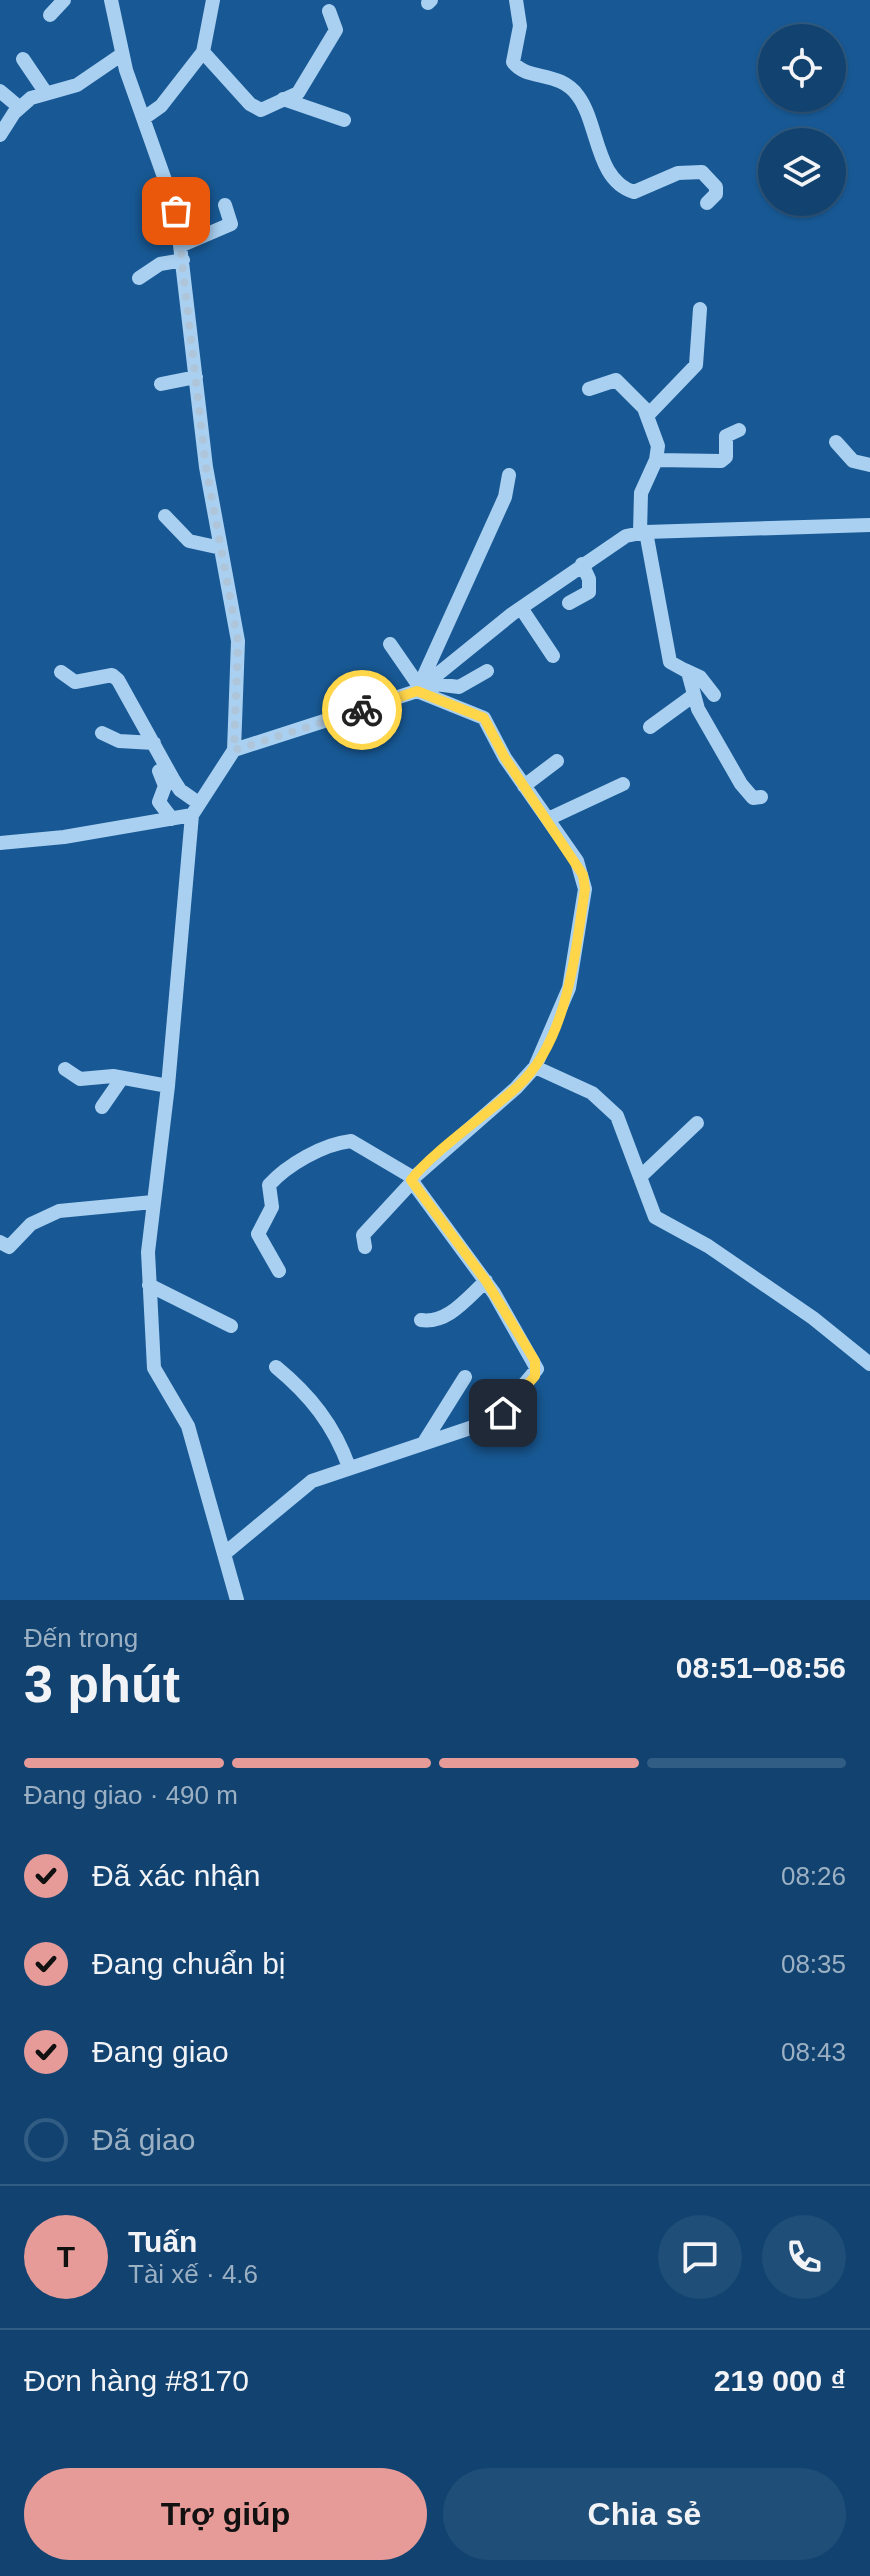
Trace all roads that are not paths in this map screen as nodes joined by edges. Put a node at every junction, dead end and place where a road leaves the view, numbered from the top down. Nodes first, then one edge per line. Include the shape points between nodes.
1 (64, 0) edge
2 (111, 0) edge
3 (213, 0) edge
4 (516, 0) edge
5 (329, 11) dead end
6 (50, 15) dead end
7 (203, 52) junction
8 (121, 55) junction
9 (23, 59) dead end
10 (0, 91) edge
11 (46, 93) junction
12 (283, 99) junction
13 (19, 107) junction
14 (144, 118) junction
15 (344, 120) dead end
16 (0, 135) edge
17 (707, 203) dead end
18 (225, 205) dead end
19 (182, 245) junction
20 (183, 260) junction
21 (139, 278) dead end
22 (700, 309) dead end
23 (196, 377) junction
24 (161, 384) dead end
25 (589, 389) dead end
26 (648, 415) junction
27 (739, 430) dead end
28 (836, 442) dead end
29 (656, 460) junction
30 (870, 465) edge
31 (509, 475) dead end
32 (165, 516) dead end
33 (870, 525) edge
34 (643, 532) junction
35 (221, 548) junction
36 (582, 564) junction
37 (569, 603) dead end
38 (521, 608) junction
39 (390, 644) dead end
40 (553, 656) dead end
41 (685, 669) junction
42 (487, 671) dead end
43 (61, 672) dead end
44 (421, 687) junction
45 (335, 692) dead end
46 (694, 695) junction
47 (714, 695) dead end
48 (346, 715) junction
49 (650, 727) dead end
50 (102, 733) dead end
51 (154, 743) junction
52 (234, 750) junction
53 (153, 760) dead end
54 (557, 761) dead end
55 (623, 784) dead end
56 (524, 786) junction
57 (761, 797) dead end
58 (195, 808) junction
59 (172, 819) junction
60 (548, 819) junction
61 (0, 843) edge
62 (535, 1067) junction
63 (65, 1069) dead end
64 (122, 1078) junction
65 (168, 1086) junction
66 (102, 1107) dead end
67 (697, 1123) dead end
68 (640, 1177) junction
69 (412, 1180) junction
70 (153, 1202) junction
71 (0, 1242) edge
72 (365, 1247) dead end
73 (279, 1271) dead end
74 (486, 1281) junction
75 (149, 1285) junction
76 (421, 1320) dead end
77 (231, 1326) dead end
78 (870, 1364) edge
79 (276, 1367) dead end
80 (465, 1377) dead end
81 (423, 1444) junction
82 (349, 1467) junction
83 (224, 1554) junction
84 (236, 1600) edge

1 - 6 street
2 - 8 street
3 - 7 street
4 - 17 street via 520,26 513,62 524,72 559,79 577,95 618,184 634,192 678,173 702,172 716,187
5 - 12 street via 336,30 301,89
7 - 12 street via 256,109
7 - 14 street via 161,106
8 - 11 street via 77,85
8 - 14 street
9 - 11 street
10 - 13 street
11 - 13 street
12 - 15 street
13 - 16 street
14 - 19 street via 171,190
18 - 19 street via 231,224
19 - 20 street
20 - 21 street via 160,264
20 - 23 street
22 - 26 street via 696,365
23 - 24 street
23 - 35 street
25 - 26 street via 616,380
26 - 29 street via 658,446
27 - 29 street via 726,436 726,457 721,461
28 - 30 street via 853,461
29 - 34 street via 641,493
31 - 44 street via 505,497
32 - 35 street via 189,541
33 - 34 street
34 - 36 street via 614,542
34 - 41 street via 669,659
35 - 52 street via 238,641
36 - 37 street via 589,592
36 - 38 street
38 - 40 street
38 - 44 street
39 - 44 street
41 - 46 street
41 - 47 street via 700,677
42 - 44 street via 459,687
43 - 51 street via 75,682 112,675
44 - 48 street
44 - 56 street via 484,718
45 - 48 street
46 - 49 street
46 - 57 street via 741,784 753,798
48 - 52 street
50 - 51 street via 119,741
51 - 58 street
52 - 58 street
53 - 59 street via 165,782 159,802
54 - 56 street
55 - 60 street
56 - 60 street
58 - 59 street
58 - 65 street
59 - 61 street
60 - 62 street via 577,861 585,889 569,988
62 - 68 street via 607,1104 626,1131
62 - 69 street
63 - 64 street via 80,1079
64 - 65 street
64 - 66 street
65 - 70 street
67 - 68 street
68 - 78 street via 650,1208 663,1224 708,1246
69 - 72 street via 363,1235
69 - 73 street via 351,1141 281,1172 269,1185 272,1207 258,1234
69 - 74 street
70 - 71 street via 59,1211 31,1224 9,1247
70 - 75 street
74 - 76 street via 447,1316
74 - 81 street via 535,1361 535,1376 494,1420
75 - 77 street
75 - 83 street via 154,1368 188,1426
79 - 82 street via 337,1433
80 - 81 street
81 - 82 street
82 - 83 street via 297,1491
83 - 84 street

